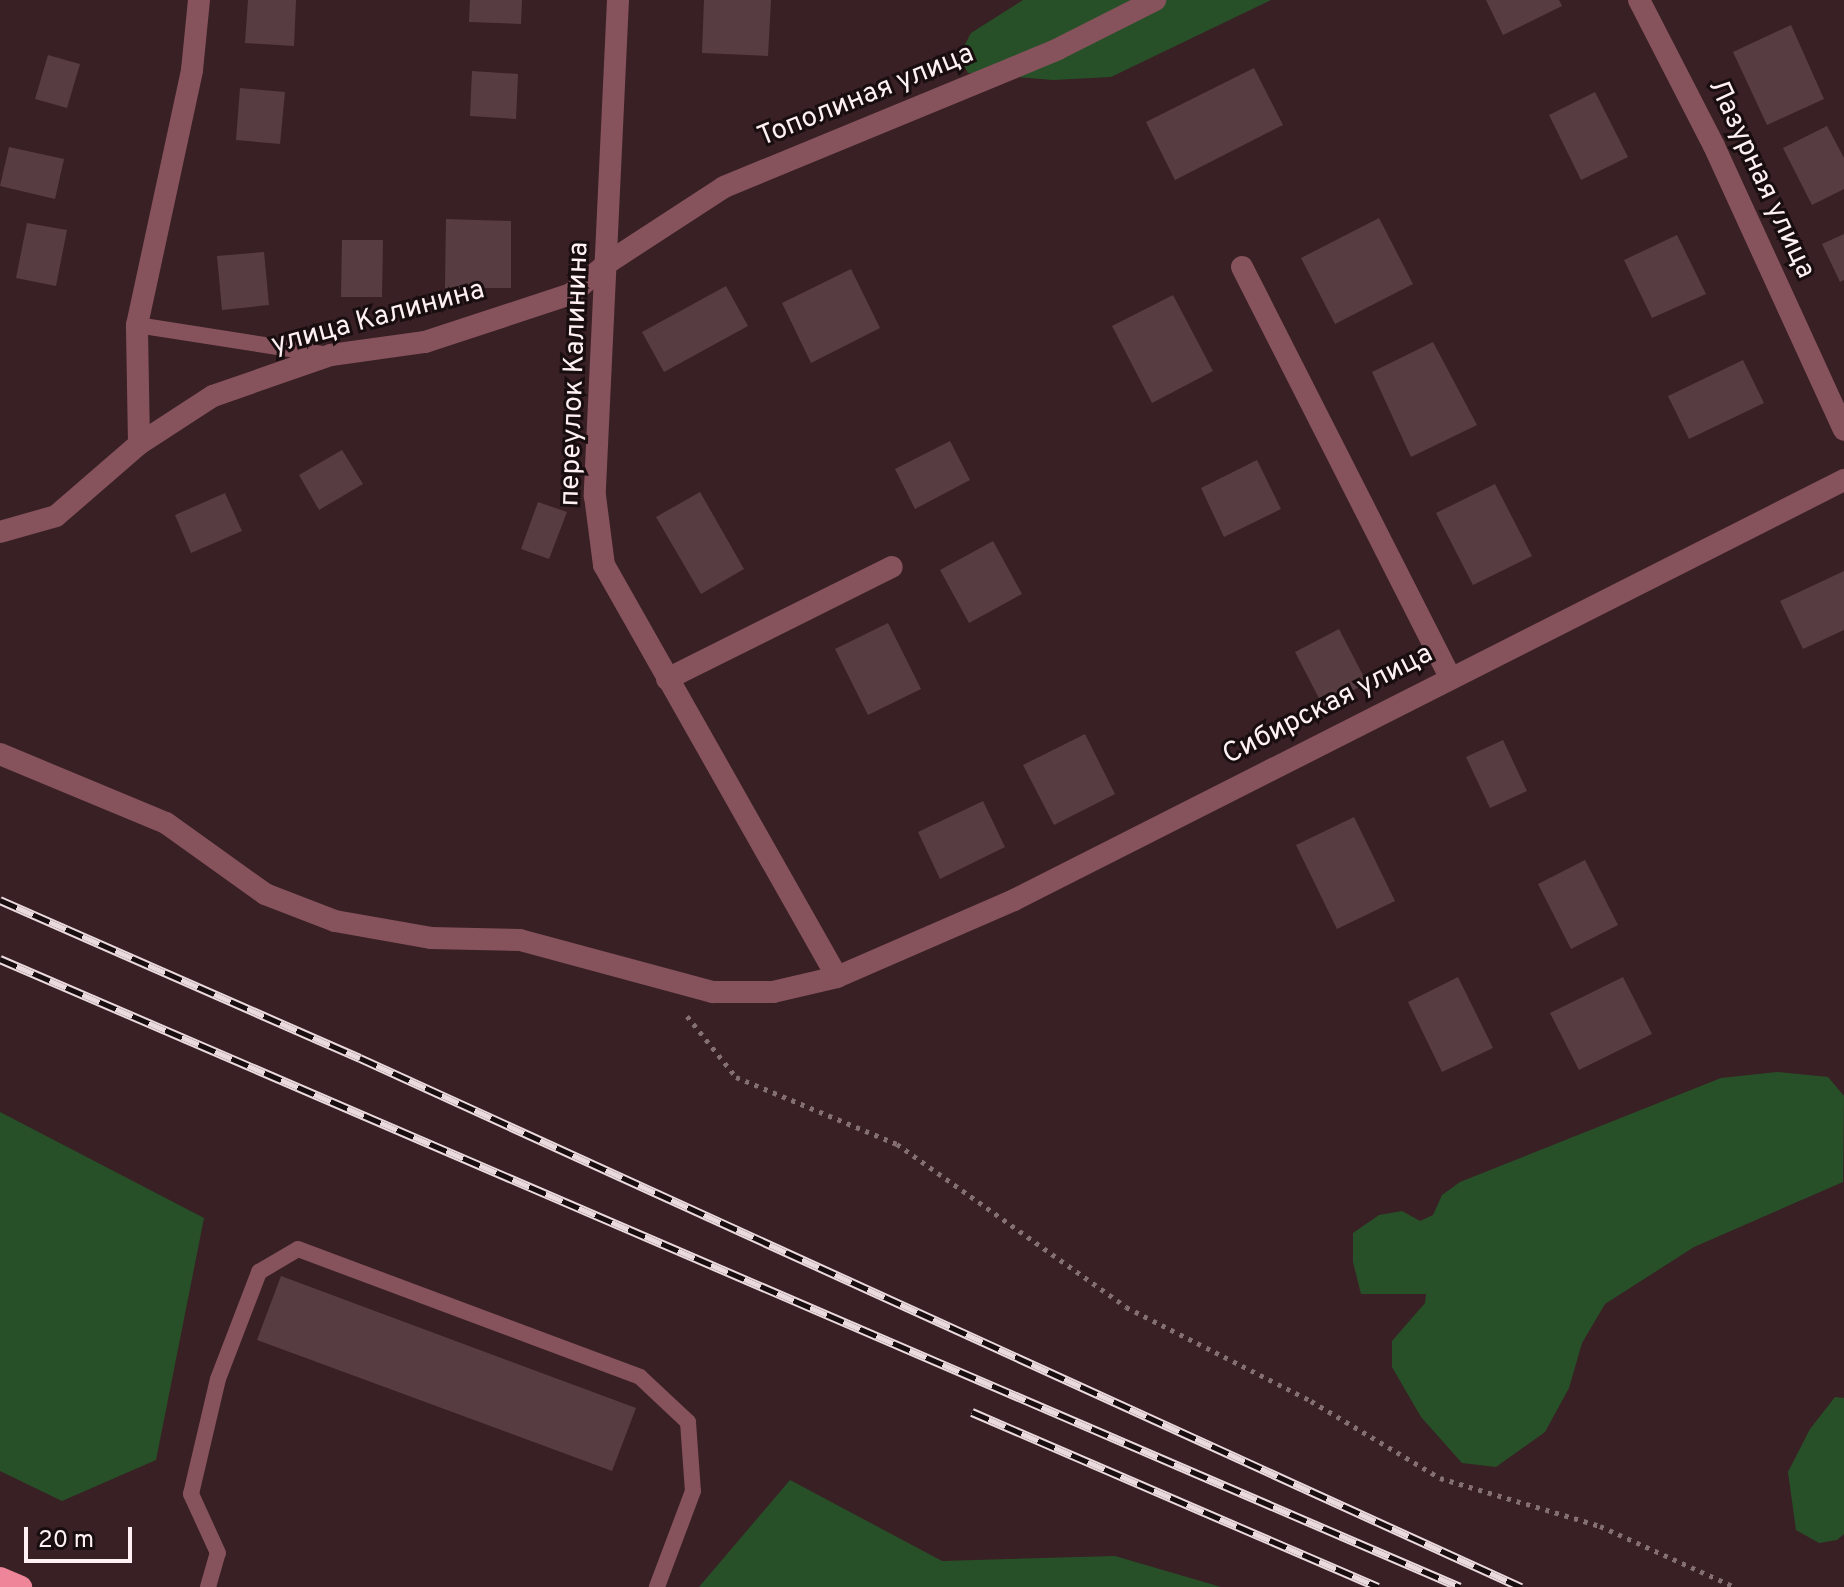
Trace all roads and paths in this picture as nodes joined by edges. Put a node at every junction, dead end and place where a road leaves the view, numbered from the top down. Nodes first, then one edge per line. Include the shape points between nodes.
1 (199, 0) edge
2 (618, 0) edge
3 (1155, 0) edge
4 (1639, 0) edge
5 (609, 262) junction
6 (1242, 267) dead end
7 (137, 325) junction
8 (331, 355) junction
9 (1844, 430) edge
10 (139, 444) junction
11 (1844, 480) edge
12 (0, 532) edge
13 (892, 567) dead end
14 (1450, 677) junction
15 (667, 679) junction
16 (0, 754) edge
17 (837, 977) junction
18 (657, 979) junction
19 (0, 1578) edge
20 (21, 1587) edge
21 (208, 1587) edge
22 (657, 1587) edge
23 (1735, 1587) edge

1 - 7 street via 192,70
2 - 5 street, переулок Калинина
3 - 5 street, Тополиная улица via 1058,49 724,187
4 - 9 street, Лазурная улица via 1714,146
5 - 8 street, улица Калинина via 571,294 425,342
5 - 15 street, переулок Калинина via 595,496 604,565
6 - 14 street
7 - 8 lane
7 - 10 street via 134,392
8 - 10 street, улица Калинина via 213,396
10 - 12 street, улица Калинина via 56,516
11 - 14 street, Сибирская улица
13 - 15 street
14 - 17 street, Сибирская улица via 1014,900
15 - 17 street, переулок Калинина
16 - 18 street, Сибирская улица via 166,823 265,894 309,913 431,938 520,940
17 - 18 street, Сибирская улица via 773,992 713,992
18 - 23 path via 736,1077 897,1144 1126,1307 1311,1401 1440,1478 1600,1526
19 - 20 highway
21 - 22 lane via 218,1553 191,1494 218,1379 259,1272 298,1249 640,1377 688,1422 693,1491

